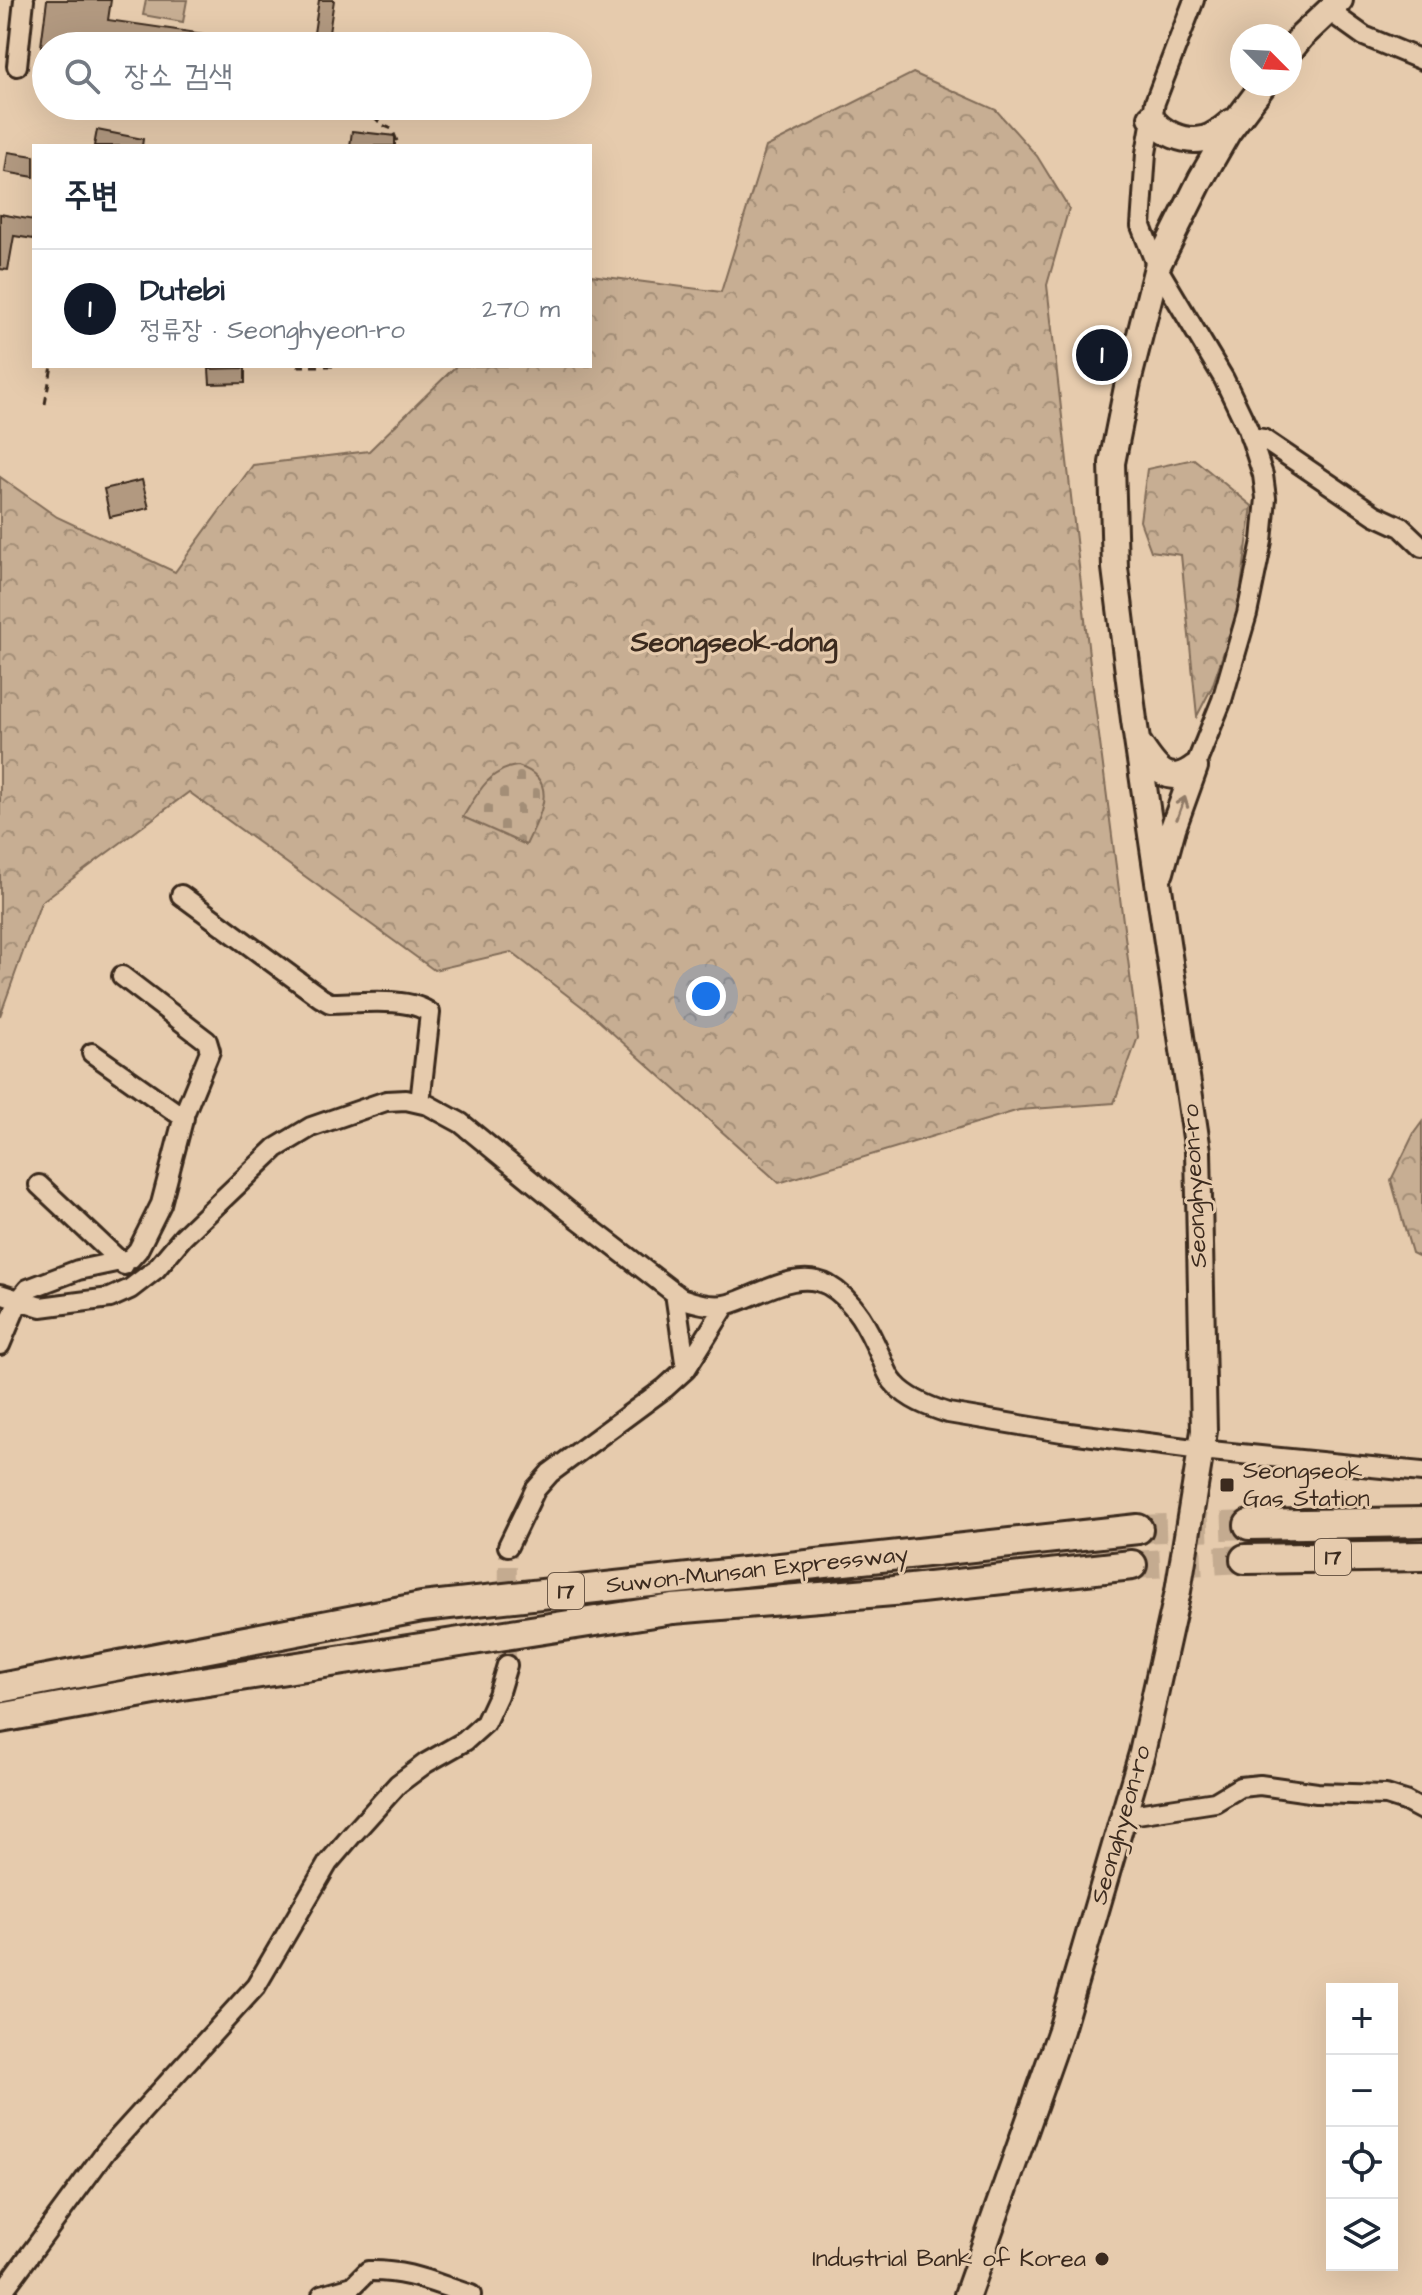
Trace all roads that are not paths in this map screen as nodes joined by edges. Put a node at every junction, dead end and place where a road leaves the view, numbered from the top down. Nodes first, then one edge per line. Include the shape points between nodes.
1 (24, 0) edge
2 (1194, 0) edge
3 (1335, 6) edge
4 (1302, 39) edge
5 (1422, 60) edge
6 (17, 66) dead end
7 (1255, 96) edge
8 (1242, 113) junction
9 (1151, 117) junction
10 (1157, 267) junction
11 (1250, 437) junction
12 (1422, 547) edge
13 (1138, 741) junction
14 (1195, 767) junction
15 (1159, 882) junction
16 (181, 895) dead end
17 (122, 976) dead end
18 (92, 1053) dead end
19 (420, 1103) junction
20 (184, 1118) junction
21 (39, 1185) dead end
22 (120, 1261) junction
23 (141, 1280) junction
24 (675, 1293) junction
25 (0, 1294) edge
26 (19, 1300) junction
27 (726, 1305) junction
28 (0, 1345) edge
29 (686, 1369) junction
30 (1201, 1450) junction
31 (1422, 1472) edge
32 (1422, 1522) edge
33 (1249, 1525) tunnel mouth
34 (1138, 1529) tunnel mouth
35 (508, 1546) tunnel mouth
36 (1422, 1556) edge
37 (1245, 1559) tunnel mouth
38 (1132, 1565) tunnel mouth
39 (507, 1665) tunnel mouth
40 (0, 1688) edge
41 (0, 1718) edge
42 (1422, 1810) edge
43 (1124, 1816) junction
44 (6, 2272) edge
45 (0, 2295) edge
46 (322, 2295) edge
47 (471, 2295) edge
48 (967, 2295) edge

1 - 6 street
2 - 9 street
3 - 4 main road
3 - 5 street via 1364,36
7 - 8 main road, Seonghyeon-ro
8 - 9 main road via 1212,136 1193,140 1160,128
8 - 10 main road, Seonghyeon-ro via 1201,179
9 - 10 street via 1141,226
10 - 11 street via 1224,379
10 - 13 main road, Seonghyeon-ro via 1112,463 1115,568
11 - 12 street via 1263,439 1401,527
11 - 14 street via 1265,486 1262,541 1222,700
13 - 14 main road via 1166,775 1178,778
13 - 15 main road, Seonghyeon-ro
15 -> 14 main road
15 - 30 main road, Seonghyeon-ro via 1198,1151
16 - 19 street via 330,1003 407,1003 430,1013
17 - 20 street via 207,1041 210,1051
18 - 20 street
19 - 23 street via 386,1101 311,1127 276,1148
19 - 24 street via 461,1123
20 - 22 street via 151,1228 130,1259
21 - 22 street
22 - 23 street
22 - 26 street via 28,1289
23 - 26 street via 110,1298 41,1307
24 - 27 street via 696,1303
24 - 29 street
25 - 26 street
26 - 28 street
27 - 29 street
27 - 30 street via 800,1279 827,1284 848,1300 868,1328 892,1382 930,1407 1062,1432
29 - 35 street via 550,1473 535,1490
30 - 31 street
30 - 43 main road, Seonghyeon-ro via 1178,1591
32 - 33 highway, 17
34 - 40 highway, Suwon-Munsan Expressway / 17 via 422,1607
36 - 37 highway, 17
38 - 41 highway, Suwon-Munsan Expressway / 17 via 673,1609
39 - 44 street via 485,1723 398,1784 352,1835 328,1863 256,1986 106,2151
42 - 43 street via 1386,1795 1260,1785 1240,1787 1215,1802
43 - 48 main road, Seonghyeon-ro via 1061,2030
44 - 45 street
46 - 47 street via 353,2286 368,2271 382,2270 404,2272

